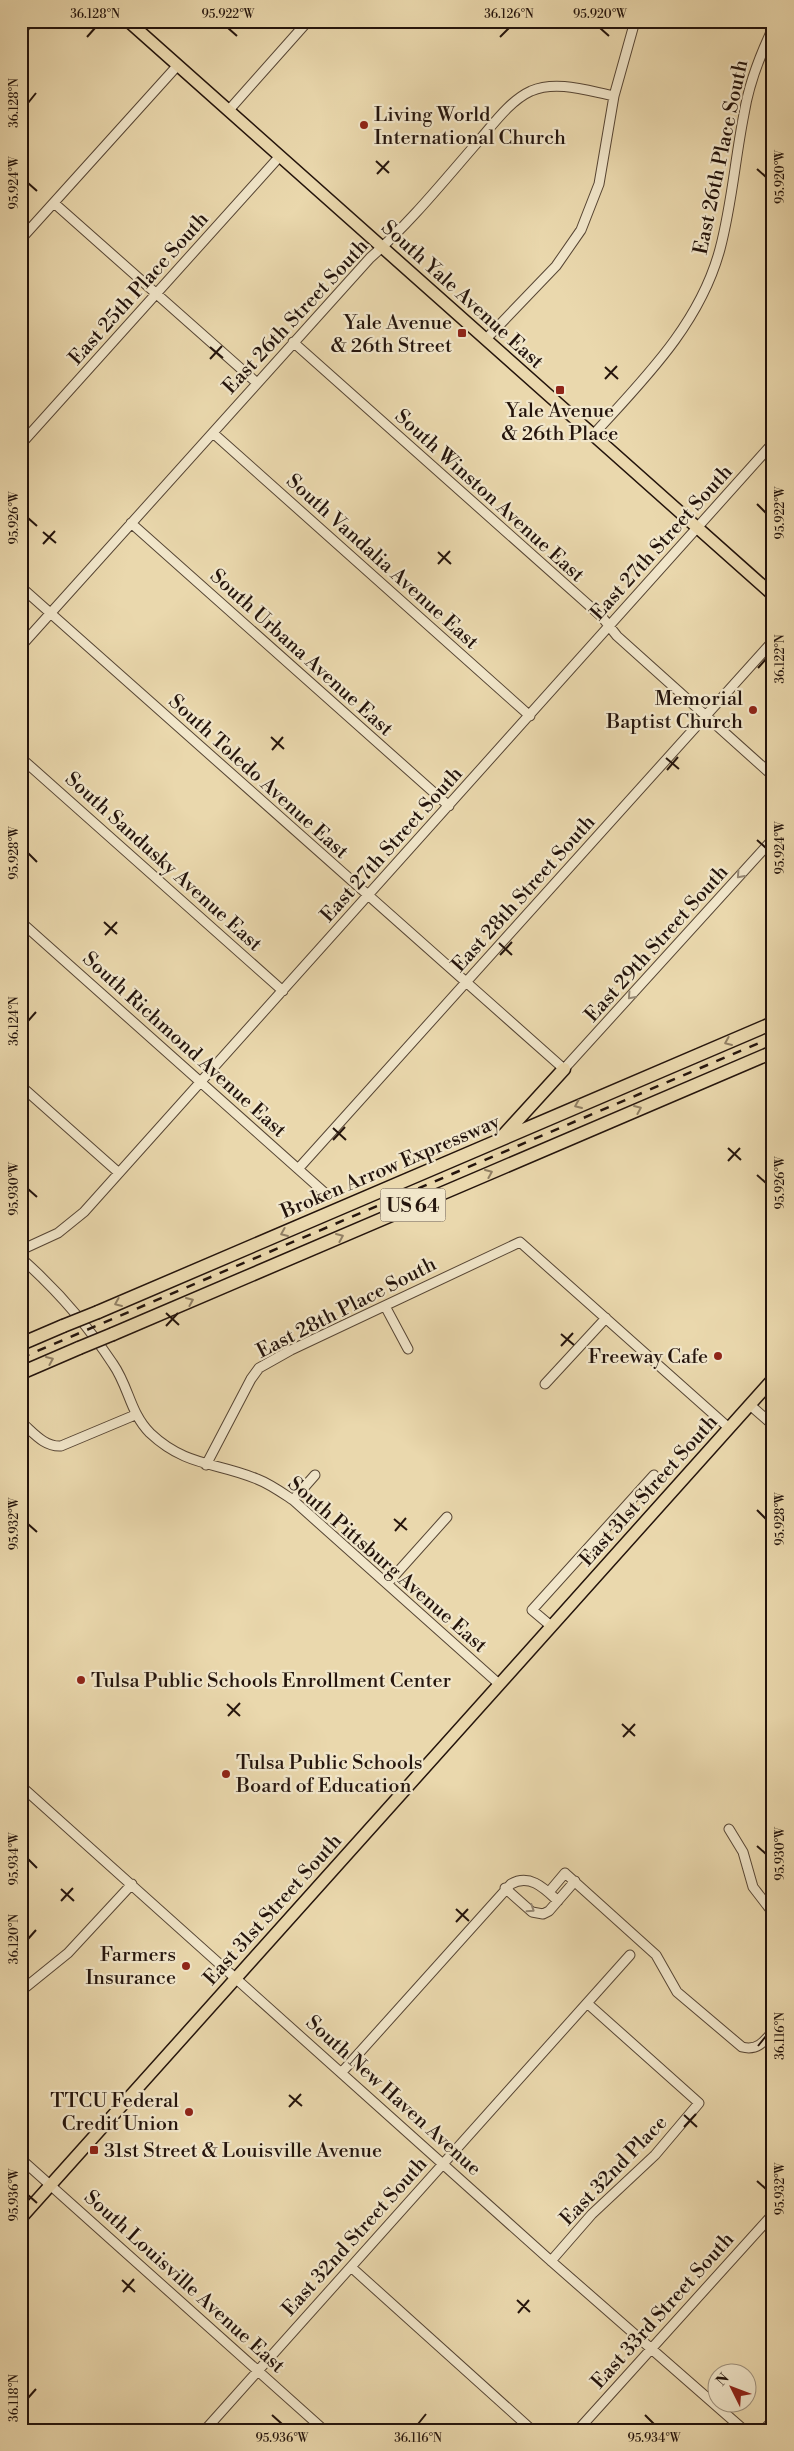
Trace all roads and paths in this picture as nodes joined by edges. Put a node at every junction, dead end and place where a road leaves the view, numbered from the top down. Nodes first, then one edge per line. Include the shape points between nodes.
1 (30, 21) edge
2 (128, 21) edge
3 (308, 21) edge
4 (634, 21) edge
5 (773, 28) edge
6 (21, 31) edge
7 (178, 65) junction
8 (614, 96) junction
9 (229, 110) junction
10 (280, 156) junction
11 (54, 203) junction
12 (21, 239) edge
13 (383, 247) junction
14 (156, 294) junction
15 (486, 339) junction
16 (293, 342) junction
17 (257, 383) junction
18 (212, 433) junction
19 (593, 435) junction
20 (773, 443) edge
21 (21, 444) edge
22 (131, 523) junction
23 (698, 528) junction
24 (21, 587) edge
25 (773, 595) edge
26 (51, 613) junction
27 (609, 627) junction
28 (773, 641) edge
29 (21, 646) edge
30 (530, 716) junction
31 (706, 716) junction
32 (21, 758) edge
33 (773, 776) edge
34 (448, 806) junction
35 (773, 839) edge
36 (368, 896) junction
37 (21, 922) edge
38 (467, 981) junction
39 (283, 991) junction
40 (773, 1023) edge
41 (773, 1052) edge
42 (564, 1069) junction
43 (201, 1082) junction
44 (21, 1086) edge
45 (500, 1139) junction
46 (298, 1169) junction
47 (119, 1173) junction
48 (325, 1192) dead end
49 (21, 1250) edge
50 (21, 1258) edge
51 (385, 1306) junction
52 (606, 1318) junction
53 (21, 1344) edge
54 (408, 1349) dead end
55 (21, 1373) edge
56 (773, 1380) edge
57 (545, 1384) dead end
58 (750, 1405) junction
59 (135, 1415) junction
60 (21, 1422) edge
61 (773, 1425) edge
62 (729, 1428) junction
63 (206, 1465) junction
64 (315, 1475) dead end
65 (654, 1475) dead end
66 (292, 1500) junction
67 (447, 1517) dead end
68 (387, 1584) junction
69 (551, 1626) junction
70 (499, 1684) junction
71 (23, 1790) edge
72 (730, 1829) dead end
73 (575, 1882) junction
74 (132, 1884) junction
75 (505, 1888) junction
76 (549, 1892) junction
77 (558, 1901) junction
78 (773, 1913) edge
79 (630, 1955) dead end
80 (236, 1977) junction
81 (21, 1991) edge
82 (587, 2003) junction
83 (773, 2031) edge
84 (342, 2072) junction
85 (21, 2159) edge
86 (444, 2162) junction
87 (50, 2184) junction
88 (773, 2214) edge
89 (21, 2218) edge
90 (551, 2261) junction
91 (351, 2267) junction
92 (652, 2348) junction
93 (258, 2370) junction
94 (773, 2420) edge
95 (205, 2430) edge
96 (324, 2430) edge
97 (532, 2430) edge
98 (578, 2430) edge
99 (744, 2430) edge
100 (764, 2430) edge

1 - 6 street
2 - 7 main road, South Yale Avenue East
3 - 9 street
4 - 8 street
5 - 19 street, East 26th Place South via 750,85 727,220 720,250 701,299 667,351
7 - 9 main road, South Yale Avenue East
7 - 11 street
8 - 13 street, East 26th Street South via 558,86 524,96 504,112
8 - 15 street via 599,184 580,230 556,266
9 - 10 main road, South Yale Avenue East
10 - 13 main road, South Yale Avenue East
10 - 14 street, East 25th Place South
11 - 12 street
11 - 14 street
13 - 15 main road, South Yale Avenue East
13 - 16 street, East 26th Street South
14 - 17 street
14 - 21 street, East 25th Place South
15 - 19 main road, South Yale Avenue East
16 - 17 street, East 26th Street South
16 - 27 street, South Winston Avenue East
17 - 18 street, East 26th Street South
18 - 22 street, East 26th Street South
18 - 30 street, South Vandalia Avenue East
19 - 23 main road, South Yale Avenue East
20 - 23 street, East 27th Street South
22 - 26 street, East 26th Street South
22 - 34 street, South Urbana Avenue East
23 - 25 main road, South Yale Avenue East
23 - 27 street, East 27th Street South
24 - 26 street, South Toledo Avenue East
26 - 29 street, East 26th Street South
26 - 36 street, South Toledo Avenue East
27 - 30 street, East 27th Street South
27 - 31 street, South Winston Avenue East
28 - 31 street, East 28th Street South
30 - 34 street, East 27th Street South
31 - 33 street, South Winston Avenue East
31 - 38 street, East 28th Street South
32 - 39 street, South Sandusky Avenue East
34 - 36 street, East 27th Street South
35 -> 42 street, East 29th Street South
36 - 38 street, South Toledo Avenue East
36 - 39 street, East 27th Street South
37 - 43 street, South Richmond Avenue East
38 - 42 street, South Toledo Avenue East
38 - 46 street, East 28th Street South
39 - 43 street, East 27th Street South
40 -> 45 highway, Broken Arrow Expressway / US 64
55 -> 41 highway, US 64, bridge
42 - 45 highway
43 - 46 street, South Richmond Avenue East
43 - 47 street, East 27th Street South
44 - 47 street
45 -> 53 highway, Broken Arrow Expressway / US 64, bridge
46 - 48 street, South Richmond Avenue East
47 - 49 street, East 27th Street South via 84,1212 58,1233
50 - 59 street, South Pittsburg Avenue East via 65,1299 113,1364
51 - 52 street, East 28th Place South via 520,1242
51 - 54 street
51 - 63 street, East 28th Place South via 259,1368 243,1390
52 - 57 street
52 - 62 street
56 - 58 main road, East 31st Street South
58 - 61 street
58 - 62 main road, East 31st Street South
59 - 60 street via 61,1446 45,1442
59 - 63 street, South Pittsburg Avenue East via 170,1449
62 - 69 main road, East 31st Street South
63 - 66 street, South Pittsburg Avenue East via 256,1478
64 - 66 street
65 - 69 street, East 31st Street South via 532,1610
66 - 68 street, South Pittsburg Avenue East
67 - 68 street
68 - 70 street, South Pittsburg Avenue East
69 - 70 main road, East 31st Street South
70 - 80 main road, East 31st Street South
71 - 74 street, South New Haven Avenue
72 - 78 street via 743,1852 753,1887
73 - 76 street via 566,1873
73 - 77 street
73 - 83 street via 656,1955 677,1992 736,2043 753,2049
74 - 80 street, South New Haven Avenue
74 - 81 street via 68,1952
75 - 76 street via 516,1880 524,1880 535,1882
75 -> 77 street via 538,1914 549,1911
75 - 84 street
76 - 77 street
79 - 82 street, East 32nd Street South
80 - 84 street, South New Haven Avenue
80 - 87 main road, East 31st Street South
82 - 86 street, East 32nd Street South
82 - 90 street, East 32nd Place via 698,2102 655,2155 592,2214
84 - 86 street, South New Haven Avenue
85 - 87 street, South Louisville Avenue East
86 - 90 street, South New Haven Avenue
86 - 91 street, East 32nd Street South
87 - 89 main road, East 31st Street South
87 - 93 street, South Louisville Avenue East
88 - 92 street, East 33rd Street South
90 - 92 street, South New Haven Avenue
91 - 93 street, East 32nd Street South
91 - 97 street
92 - 98 street, East 33rd Street South
92 - 99 street, South New Haven Avenue
93 - 95 street, East 32nd Street South
93 - 96 street, South Louisville Avenue East
94 - 100 street

